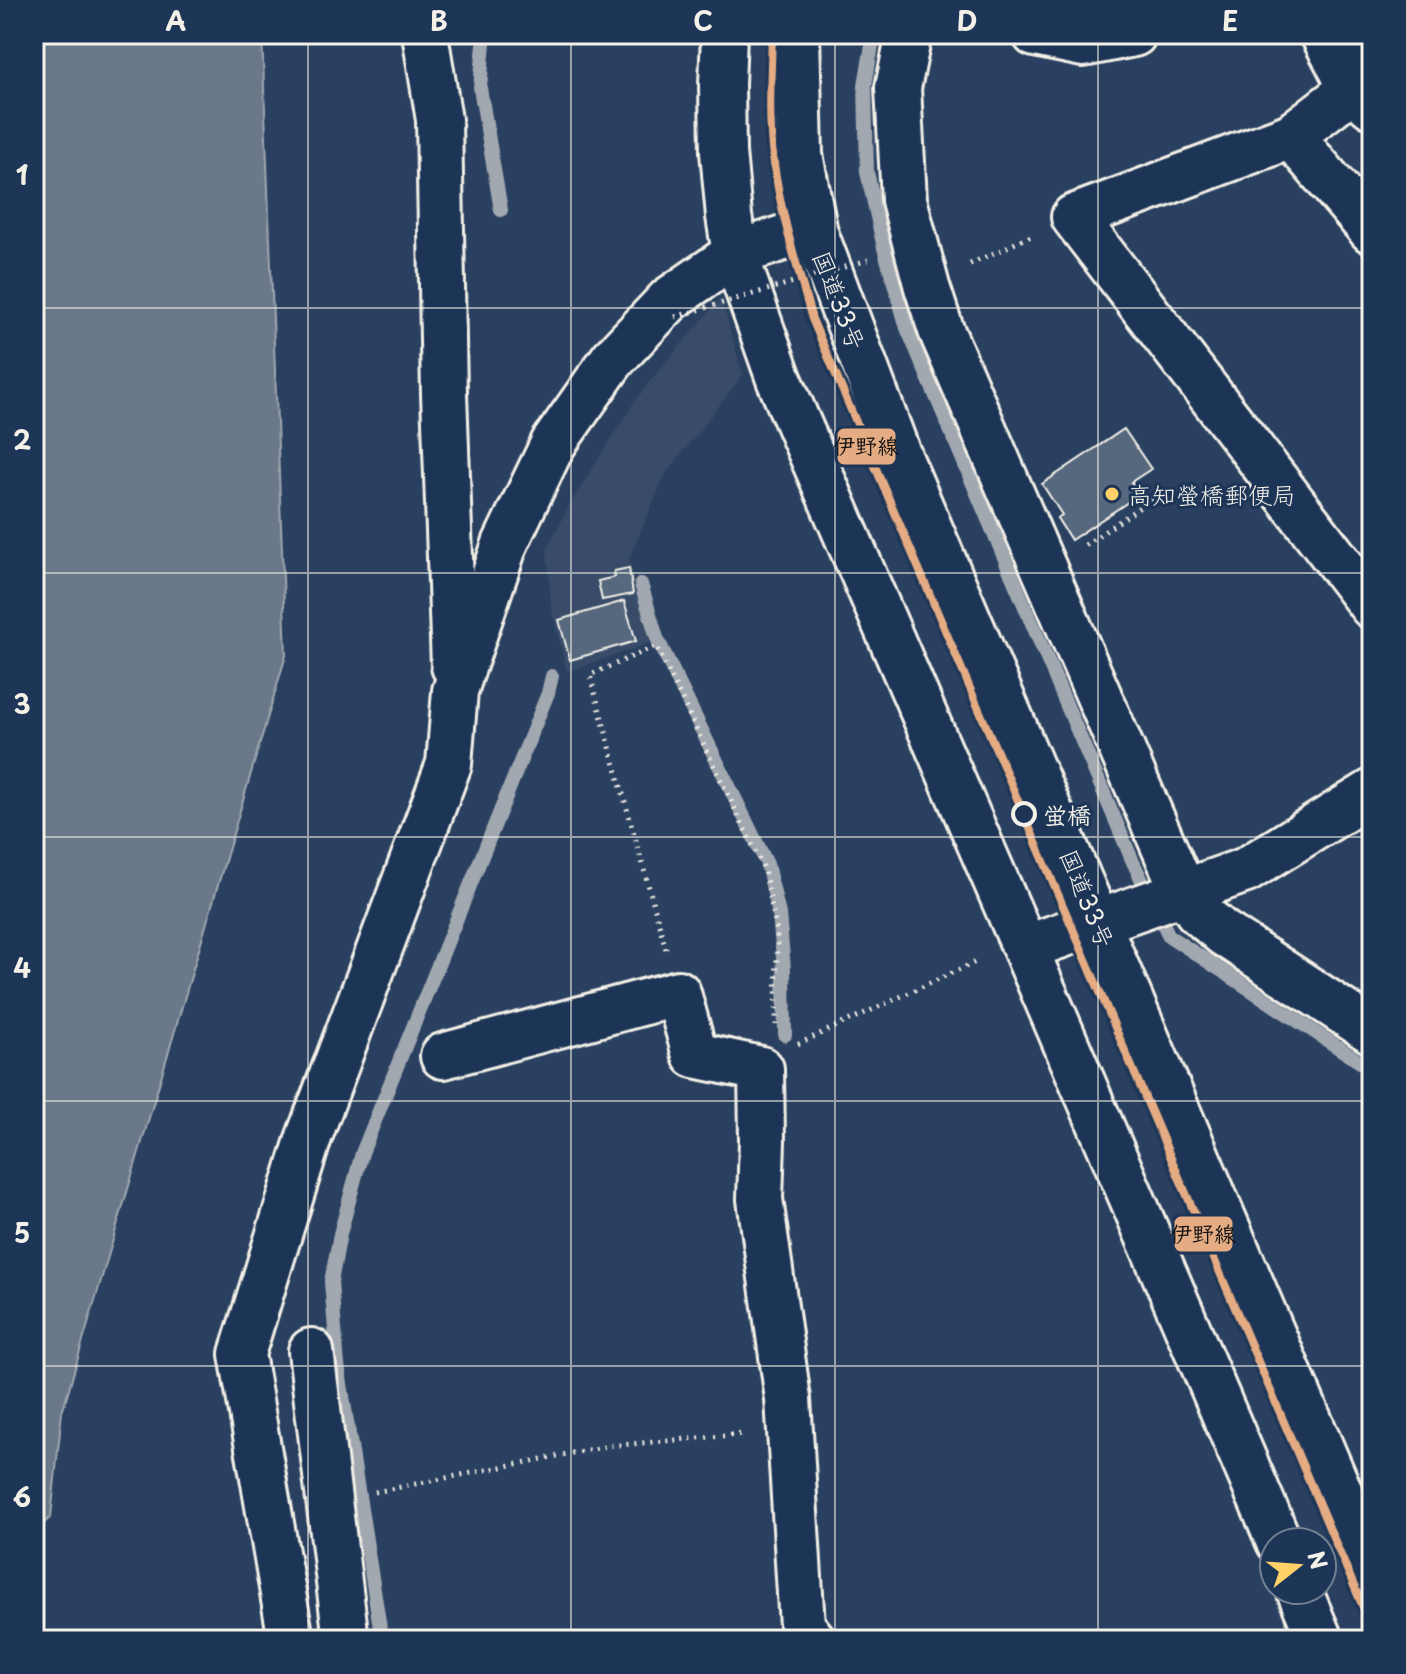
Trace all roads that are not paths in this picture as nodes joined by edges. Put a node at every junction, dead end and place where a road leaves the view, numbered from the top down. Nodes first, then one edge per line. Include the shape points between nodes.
1 (425, 34) edge
2 (724, 34) edge
3 (797, 34) edge
4 (909, 34) edge
5 (1035, 34) edge
6 (1134, 34) edge
7 (1323, 34) edge
8 (1333, 34) edge
9 (1372, 43) edge
10 (1362, 98) edge
11 (1291, 136) junction
12 (1372, 231) edge
13 (815, 233) junction
14 (735, 254) junction
15 (1372, 606) edge
16 (455, 691) junction
17 (1372, 792) edge
18 (1166, 898) junction
19 (1098, 922) junction
20 (1025, 948) junction
21 (1372, 1031) edge
22 (443, 1056) dead end
23 (311, 1351) dead end
24 (1272, 1526) edge
25 (1372, 1568) edge
26 (1306, 1606) edge
27 (291, 1640) edge
28 (346, 1640) edge
29 (813, 1640) edge
30 (1320, 1640) edge

1 - 16 main road via 439,120
2 - 14 main road via 723,152
3 - 13 main road, 国道33号 via 800,155
4 - 18 main road via 898,88 904,200 927,287 1046,572
5 - 6 main road via 1083,44
7 - 10 main road
8 - 9 main road
10 - 11 main road
11 - 12 main road
11 - 15 main road via 1074,217
13 - 14 main road
13 - 19 main road, 国道33号 via 898,454
14 - 16 main road via 670,299 613,359 553,444 505,544
14 - 20 main road via 779,379
16 - 27 main road via 449,764 309,1137 242,1354
17 - 18 main road via 1246,870
18 - 19 main road
18 - 21 main road via 1198,912
19 - 20 main road
19 - 25 main road, 国道33号
20 - 24 main road
22 - 29 main road via 678,993 695,1055 769,1062 760,1199 788,1399 802,1626
23 - 28 main road
26 - 30 main road

